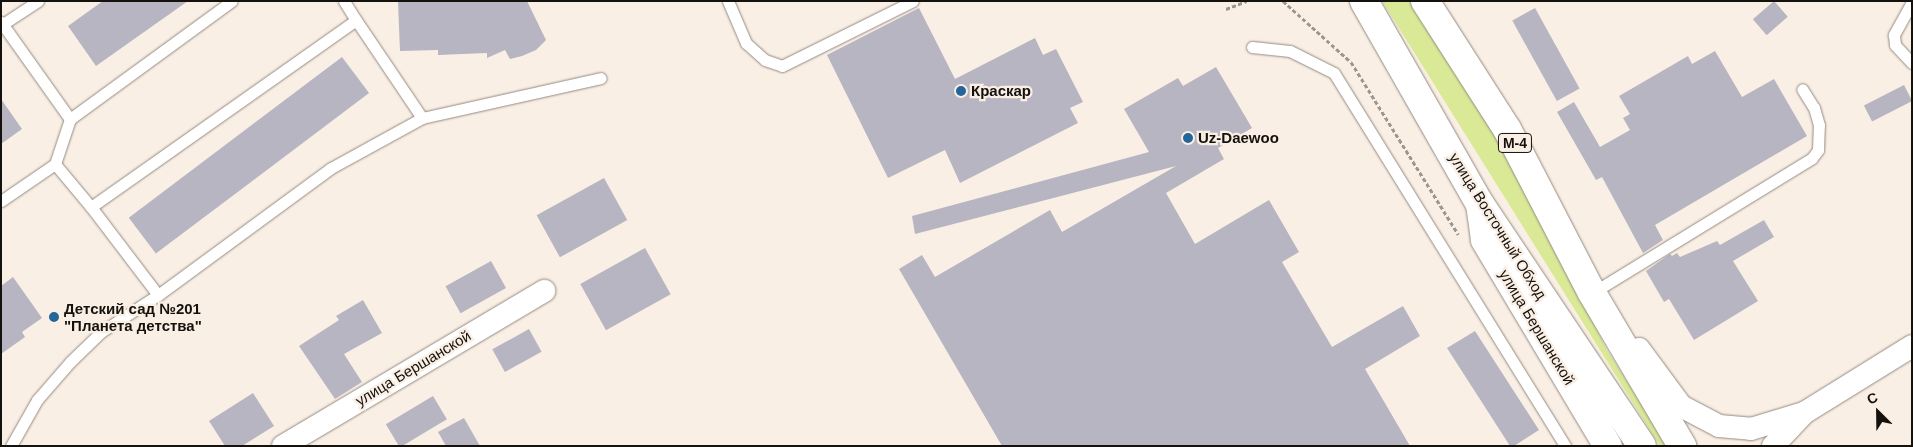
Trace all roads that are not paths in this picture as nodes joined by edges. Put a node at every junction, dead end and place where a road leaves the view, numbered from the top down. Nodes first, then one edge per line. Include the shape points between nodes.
1 (38, 1) edge
2 (232, 1) edge
3 (344, 1) edge
4 (728, 1) edge
5 (913, 1) edge
6 (1364, 1) edge
7 (1425, 1) edge
8 (1912, 2) edge
9 (356, 20) junction
10 (2, 23) edge
11 (1252, 47) dead end
12 (1912, 63) edge
13 (601, 78) dead end
14 (1802, 89) dead end
15 (422, 118) junction
16 (70, 119) junction
17 (56, 164) junction
18 (1, 201) edge
19 (1480, 204) junction
20 (91, 207) junction
21 (544, 291) dead end
22 (1592, 293) junction
23 (158, 295) junction
24 (1912, 346) edge
25 (1804, 414) junction
26 (12, 446) edge
27 (283, 446) edge
28 (1565, 446) edge
29 (1608, 446) edge
30 (1642, 446) edge
31 (1682, 446) edge
32 (1773, 446) edge

1 - 10 lane
2 - 16 lane
3 - 9 lane
4 - 5 lane via 746,43 765,60 782,66
6 - 19 main road, улица Восточный Обход
7 - 22 main road, М-4 via 1507,129
8 - 12 lane via 1894,35 1895,45
9 - 15 lane
9 - 20 lane
10 - 16 lane
11 - 28 lane via 1290,51 1334,73
13 - 15 lane
14 - 22 lane via 1814,108 1819,125 1818,150 1812,158
15 - 23 lane via 331,168
16 - 17 lane
17 - 18 lane
17 - 20 lane
19 - 29 main road, улица Бершанской via 1485,240
19 - 30 main road, улица Восточный Обход
20 - 23 lane
21 - 27 street, улица Бершанской
22 - 25 street via 1624,323 1648,364 1681,406 1719,426 1751,429
22 - 31 main road, М-4
23 - 26 lane via 102,332 70,362 37,400
24 - 25 street
25 - 32 street

